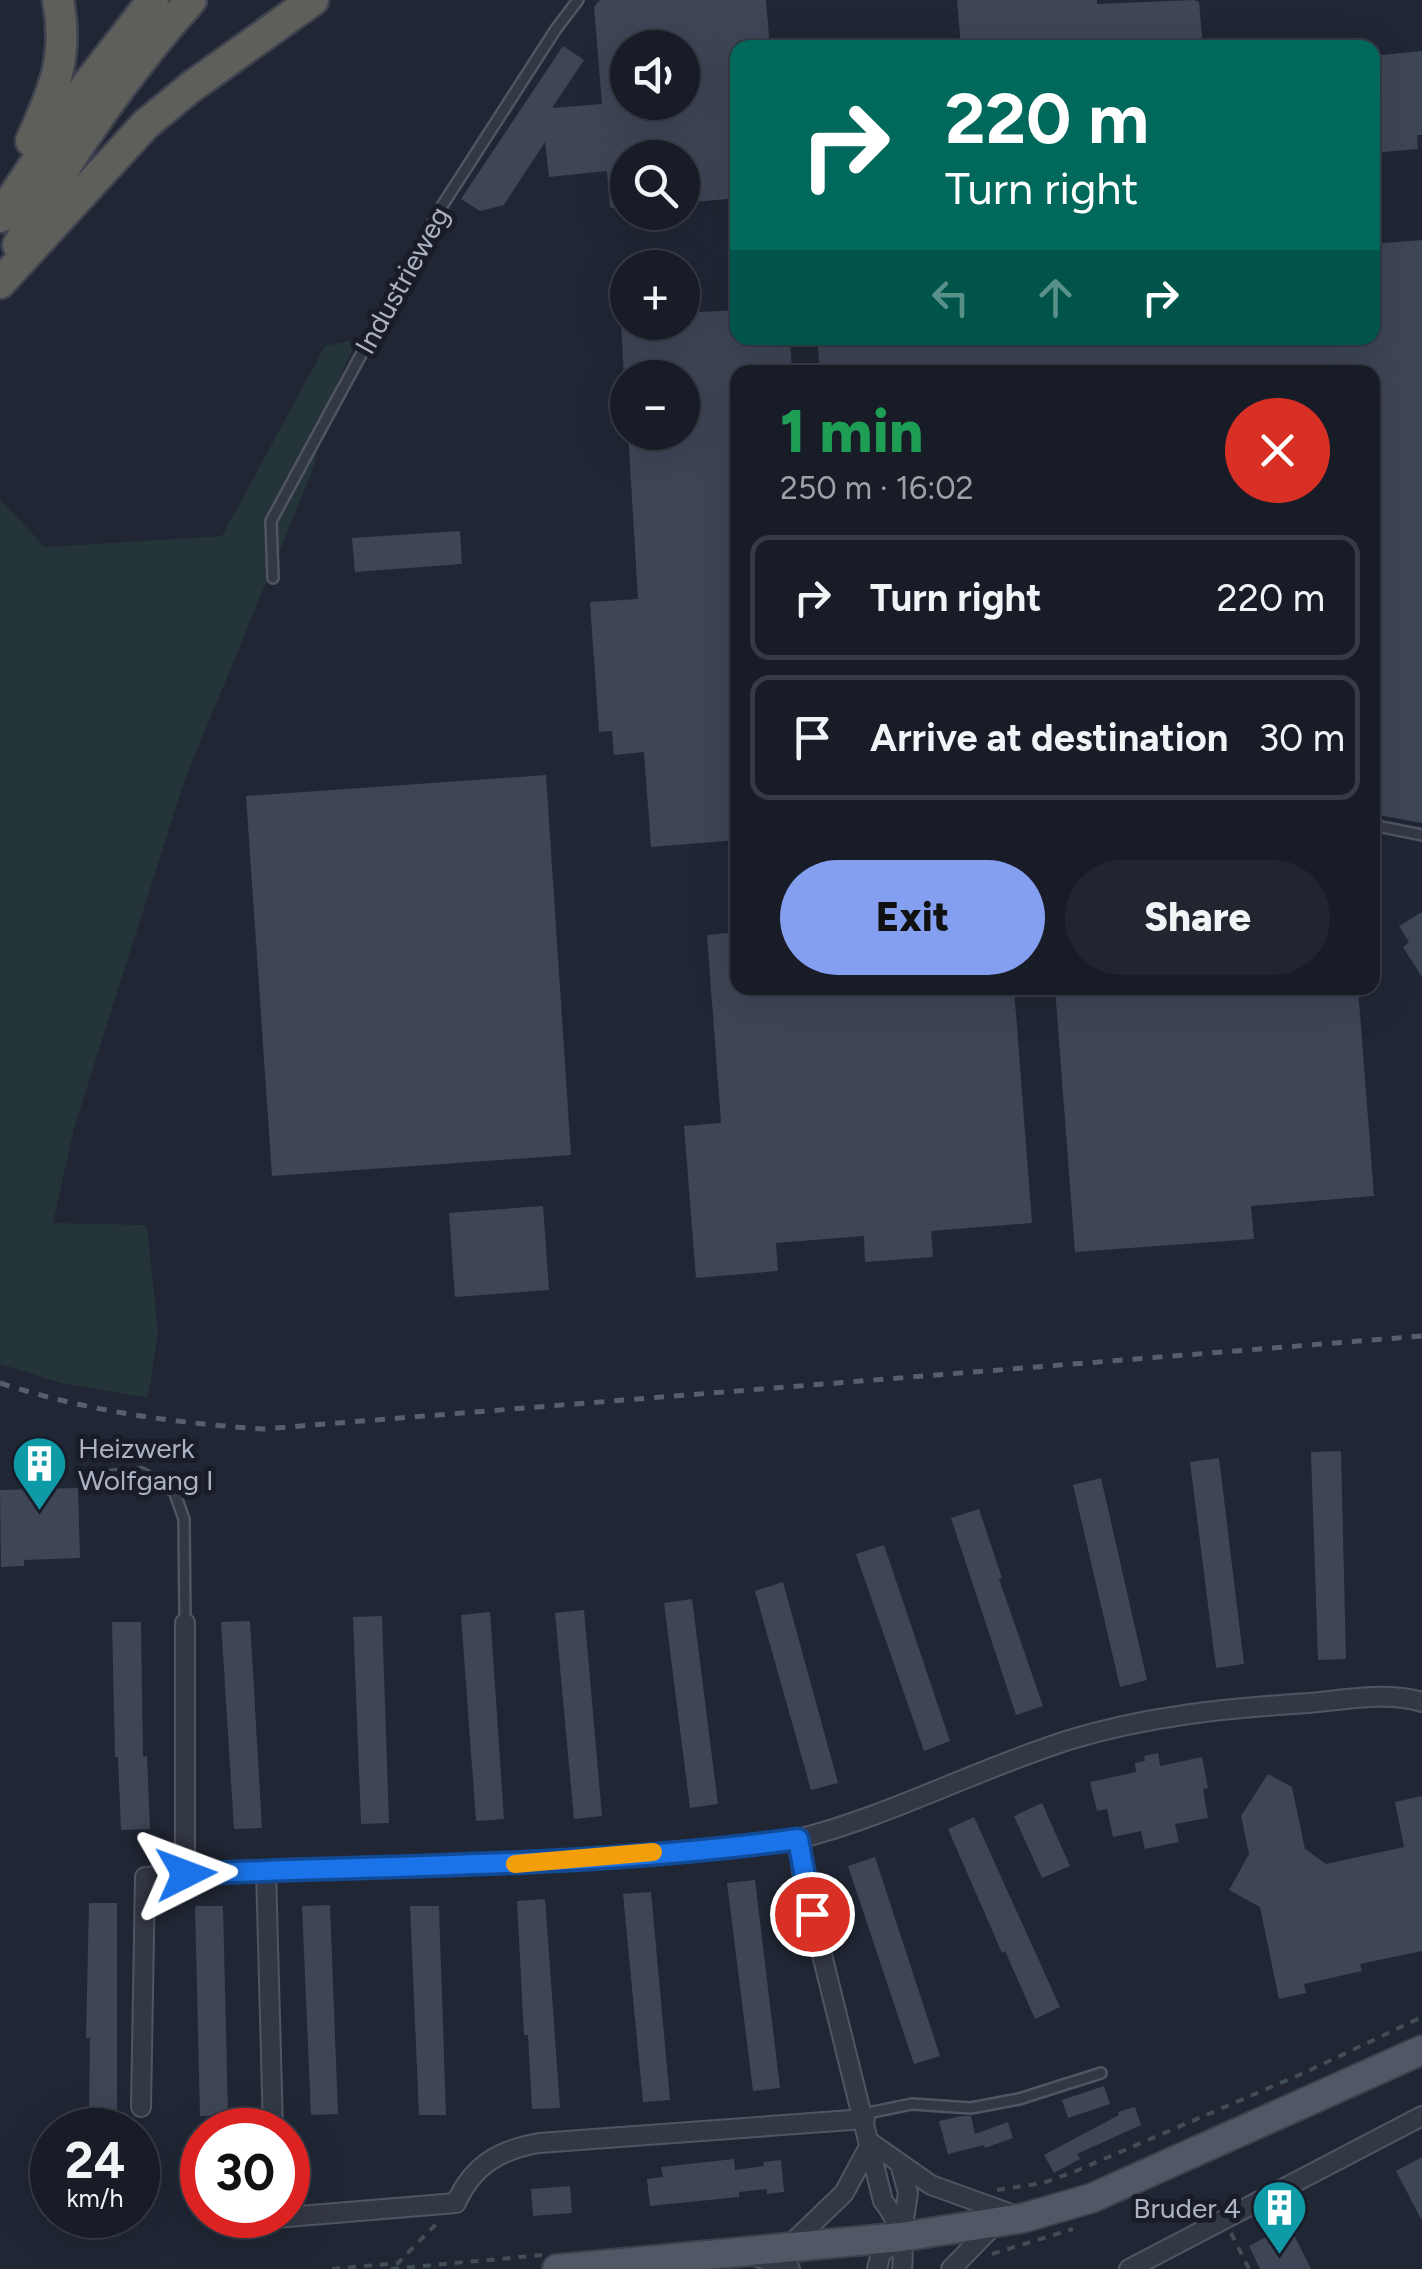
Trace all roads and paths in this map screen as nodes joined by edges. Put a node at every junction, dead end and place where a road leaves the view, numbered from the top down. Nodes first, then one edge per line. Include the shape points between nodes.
1 (58, 0) edge
2 (153, 0) edge
3 (191, 0) edge
4 (313, 0) edge
5 (578, 0) edge
6 (0, 209) edge
7 (0, 217) edge
8 (0, 281) edge
9 (273, 578) dead end
10 (1380, 826) edge
11 (1422, 835) edge
12 (94, 1477) dead end
13 (184, 1623) joint
14 (1422, 1702) edge
15 (798, 1839) junction
16 (266, 1870) junction
17 (186, 1874) junction
18 (1422, 2017) edge
19 (1422, 2050) edge
20 (1101, 2073) dead end
21 (141, 2107) dead end
22 (271, 2108) edge
23 (864, 2116) junction
24 (1422, 2116) edge
25 (871, 2144) junction
26 (900, 2164) junction
27 (990, 2191) dead end
28 (456, 2203) junction
29 (310, 2215) edge
30 (1223, 2218) junction
31 (1009, 2221) junction
32 (898, 2226) junction
33 (788, 2259) edge
34 (332, 2269) edge
35 (557, 2269) edge
36 (877, 2269) edge
37 (902, 2269) edge
38 (951, 2269) edge
39 (1129, 2269) edge
40 (1250, 2269) edge

1 - 6 highway via 62,58 54,88
2 - 7 highway via 87,84
3 - 8 highway via 50,189
4 - 8 highway via 146,124
5 - 9 lane, Industrieweg via 440,210 271,521
10 - 11 lane
12 - 13 lane via 141,1472 174,1491 184,1520
13 - 17 street
14 - 15 street via 1377,1699 1184,1713 1090,1734
15 - 16 street via 492,1866
15 - 23 street
16 - 17 street
16 - 22 street
17 - 21 street via 145,1877
18 - 27 path via 1076,2171
19 - 31 main road via 1092,2198
20 - 23 lane via 971,2108 912,2104
23 - 25 street
23 - 28 street via 510,2148 473,2175
24 - 30 street
25 - 26 street
25 - 32 street via 883,2201
25 - 33 street via 844,2192
26 - 31 street
26 - 32 street via 908,2193
28 - 29 street
28 - 34 path via 398,2263
30 - 39 street
30 - 40 path
31 - 32 main road
31 - 38 street
32 - 33 main road
32 - 36 street
32 - 37 street
33 - 35 main road via 745,2252

